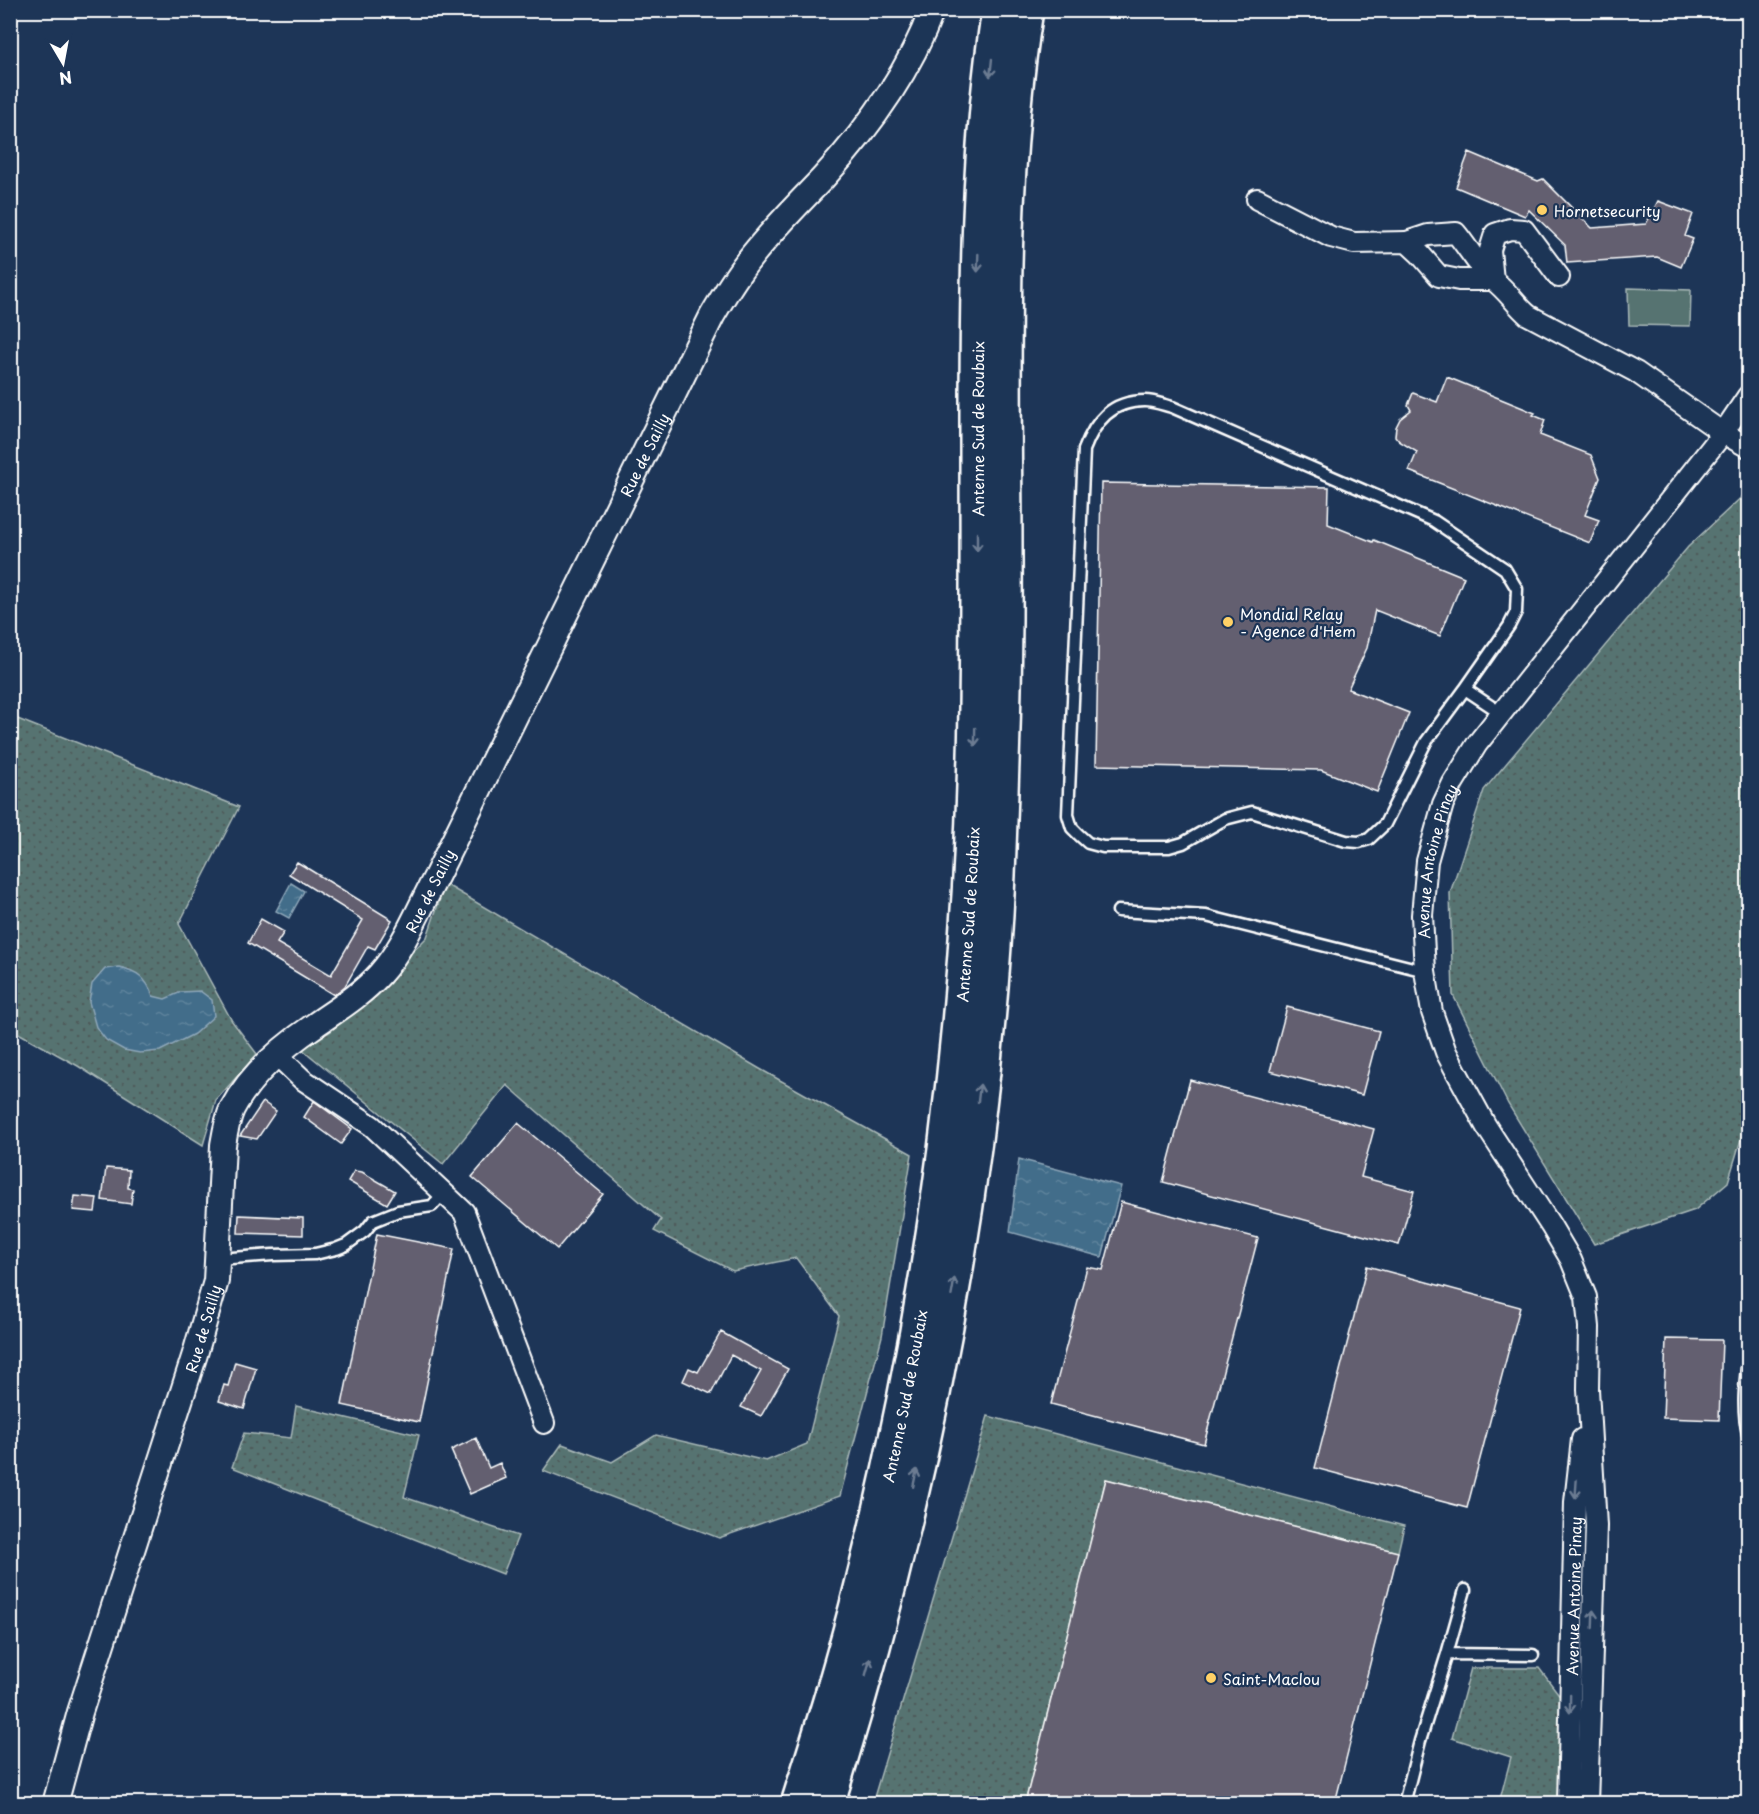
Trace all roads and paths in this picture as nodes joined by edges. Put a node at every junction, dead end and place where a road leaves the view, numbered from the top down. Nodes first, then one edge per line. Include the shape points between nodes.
1 (932, 10) edge
2 (999, 10) edge
3 (1026, 10) edge
4 (1257, 199) dead end
5 (1407, 242) junction
6 (1559, 277) dead end
7 (1493, 280) junction
8 (1749, 396) edge
9 (1723, 433) junction
10 (1749, 447) edge
11 (1465, 689) junction
12 (1501, 713) junction
13 (1118, 911) dead end
14 (1425, 971) junction
15 (277, 1055) junction
16 (444, 1193) junction
17 (218, 1259) junction
18 (1749, 1359) edge
19 (1588, 1389) junction
20 (544, 1423) dead end
21 (1749, 1434) edge
22 (1465, 1590) dead end
23 (1447, 1654) junction
24 (1533, 1655) dead end
25 (1571, 1656) junction
26 (1592, 1657) junction
27 (856, 1708) junction
28 (54, 1803) edge
29 (798, 1803) edge
30 (827, 1803) edge
31 (843, 1803) edge
32 (1404, 1803) edge
33 (1568, 1803) edge
34 (1587, 1803) edge

1 - 15 street, Rue de Sailly via 903,71 865,129 748,261 712,316 438,875 396,952 366,988
2 -> 29 highway, Antenne Sud de Roubaix via 989,86 978,257 975,758 966,937 954,1068 927,1279 900,1418 860,1595
27 -> 3 highway, Antenne Sud de Roubaix via 904,1530 945,1330 986,1028 997,888 1001,759 1007,225 1013,122
4 - 5 street via 1331,237 1354,243
5 - 7 street via 1439,276
5 - 7 street via 1428,235 1456,233
6 - 7 street via 1524,230 1510,229 1495,234 1490,250
7 - 9 street via 1528,315 1636,372
8 - 9 street, Avenue Antoine Pinay
9 - 10 street
9 - 12 street, Avenue Antoine Pinay
11 - 11 lane via 1516,612 1517,589 1505,569 1434,521 1172,407 1146,401 1127,403 1103,415 1092,430 1084,450 1068,815 1072,828 1088,843 1102,847 1169,847 1226,819 1252,812 1346,841 1369,839 1385,824 1426,742
11 - 12 lane
12 - 14 street, Avenue Antoine Pinay via 1453,783 1434,833 1424,887
13 - 14 lane via 1206,916
14 - 19 street, Avenue Antoine Pinay via 1439,1033 1464,1088 1578,1273 1588,1311
15 - 16 street via 302,1079 372,1126
15 - 17 street, Rue de Sailly via 244,1092 226,1127
16 - 17 lane via 432,1206 373,1221 336,1249 315,1254
16 - 20 street via 464,1212
17 - 28 street, Rue de Sailly via 216,1281 195,1354
18 - 21 lane via 1744,1389
19 -> 25 street, Avenue Antoine Pinay via 1575,1489
26 -> 19 street, Avenue Antoine Pinay via 1596,1518
22 - 23 lane
23 - 24 lane
23 - 32 lane
25 - 26 street
25 -> 33 street, Avenue Antoine Pinay
26 - 34 street, Avenue Antoine Pinay
27 - 30 highway, Antenne Sud de Roubaix
27 - 31 highway via 850,1775

